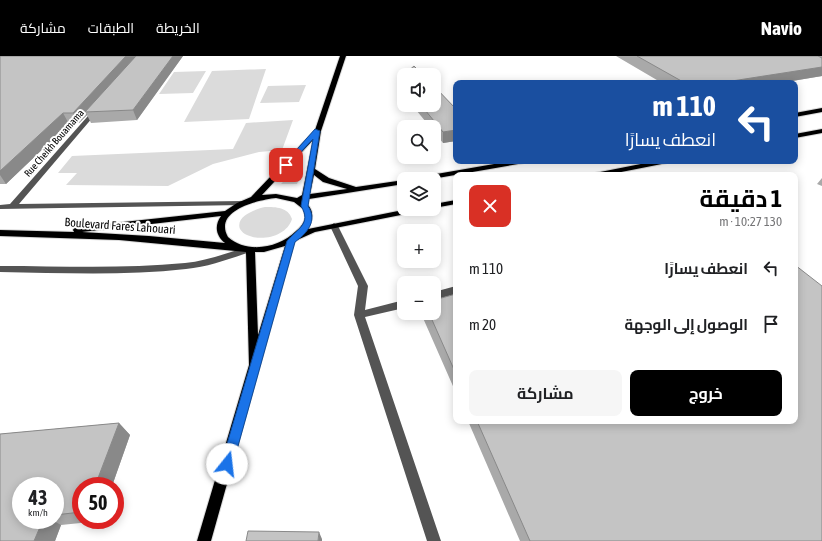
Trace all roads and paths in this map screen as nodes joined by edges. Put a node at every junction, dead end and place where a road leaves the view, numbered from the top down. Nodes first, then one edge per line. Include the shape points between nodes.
1 (343, 56) edge
2 (101, 104) edge
3 (822, 110) edge
4 (798, 114) edge
5 (318, 131) junction
6 (822, 131) edge
7 (798, 135) edge
8 (506, 164) edge
9 (652, 164) edge
10 (311, 170) junction
11 (460, 172) edge
12 (610, 172) edge
13 (453, 173) edge
14 (441, 175) edge
15 (397, 183) edge
16 (361, 189) junction
17 (306, 196) junction
18 (254, 199) junction
19 (294, 200) junction
20 (243, 203) junction
21 (453, 203) edge
22 (441, 205) edge
23 (304, 206) junction
24 (0, 207) edge
25 (12, 207) junction
26 (228, 213) junction
27 (397, 214) edge
28 (334, 226) junction
29 (0, 233) edge
30 (51, 233) junction
31 (294, 239) junction
32 (245, 249) junction
33 (0, 269) edge
34 (453, 291) edge
35 (441, 294) edge
36 (397, 306) edge
37 (359, 315) junction
38 (254, 373) junction
39 (204, 541) edge
40 (434, 541) edge

1 - 5 main road
2 - 25 street, Rue Cheikh Bouamama
3 - 4 main road
5 - 10 main road
5 - 18 main road
6 - 7 main road
8 - 11 main road
9 - 12 main road
10 - 16 main road via 336,184
10 - 17 main road
13 - 14 main road
15 - 16 main road
16 - 17 main road
17 - 19 main road
17 - 23 main road
18 - 19 main road via 276,196
18 - 20 main road
19 - 23 main road
20 - 25 street
20 - 26 main road
21 - 22 main road
23 - 31 main road via 309,218 303,232
24 - 25 street
26 - 30 main road
26 - 32 main road via 222,220 220,233 229,244
27 - 28 main road
28 - 31 main road via 313,230
28 - 37 street via 363,286
29 - 30 main road, Boulevard Fares Lahouari
30 - 32 main road, Boulevard Fares Lahouari via 193,242
31 - 32 main road via 271,248
31 - 38 main road
32 - 33 street via 186,266 100,270
32 - 38 main road
34 - 35 street
36 - 37 street
37 - 40 street
38 - 39 main road

